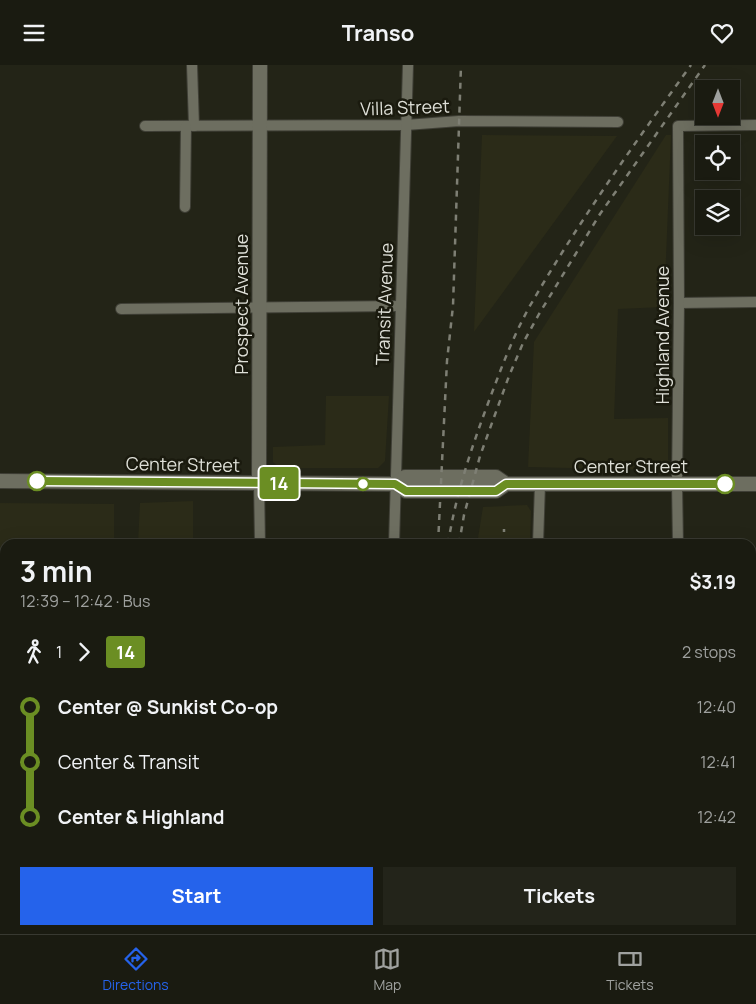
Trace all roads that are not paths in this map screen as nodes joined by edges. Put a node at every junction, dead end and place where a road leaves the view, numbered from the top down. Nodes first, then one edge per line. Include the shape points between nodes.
1 (192, 65) edge
2 (260, 65) edge
3 (408, 65) edge
4 (618, 122) dead end
5 (260, 125) junction
6 (406, 125) junction
7 (756, 125) edge
8 (145, 126) dead end
9 (190, 126) junction
10 (185, 207) dead end
11 (756, 302) edge
12 (679, 303) junction
13 (401, 306) junction
14 (259, 307) junction
15 (121, 309) dead end
16 (0, 481) edge
17 (259, 483) junction
18 (395, 484) junction
19 (540, 484) junction
20 (677, 484) junction
21 (756, 484) edge
22 (260, 539) edge
23 (394, 539) edge
24 (538, 539) edge
25 (678, 539) edge

1 - 9 street
2 - 5 main road, Prospect Avenue
3 - 6 street, Transit Avenue
4 - 6 street, Villa Street via 459,121
5 - 6 street, Villa Street
5 - 9 street, Villa Street
5 - 14 main road, Prospect Avenue
6 - 13 street, Transit Avenue
7 - 12 street, Highland Avenue via 678,126
8 - 9 street, Villa Street
9 - 10 street
11 - 12 street
12 - 20 street, Highland Avenue
13 - 14 street
13 - 18 street, Transit Avenue
14 - 15 street
14 - 17 main road, Prospect Avenue
16 - 17 main road, Center Street
17 - 18 main road, Center Street
17 - 22 street, Prospect Avenue
18 - 19 main road, Center Street via 406,491 496,491 506,484
18 - 23 street, Transit Avenue
19 - 20 main road, Center Street
19 - 24 street
20 - 21 main road, Center Street
20 - 25 street, Highland Avenue

